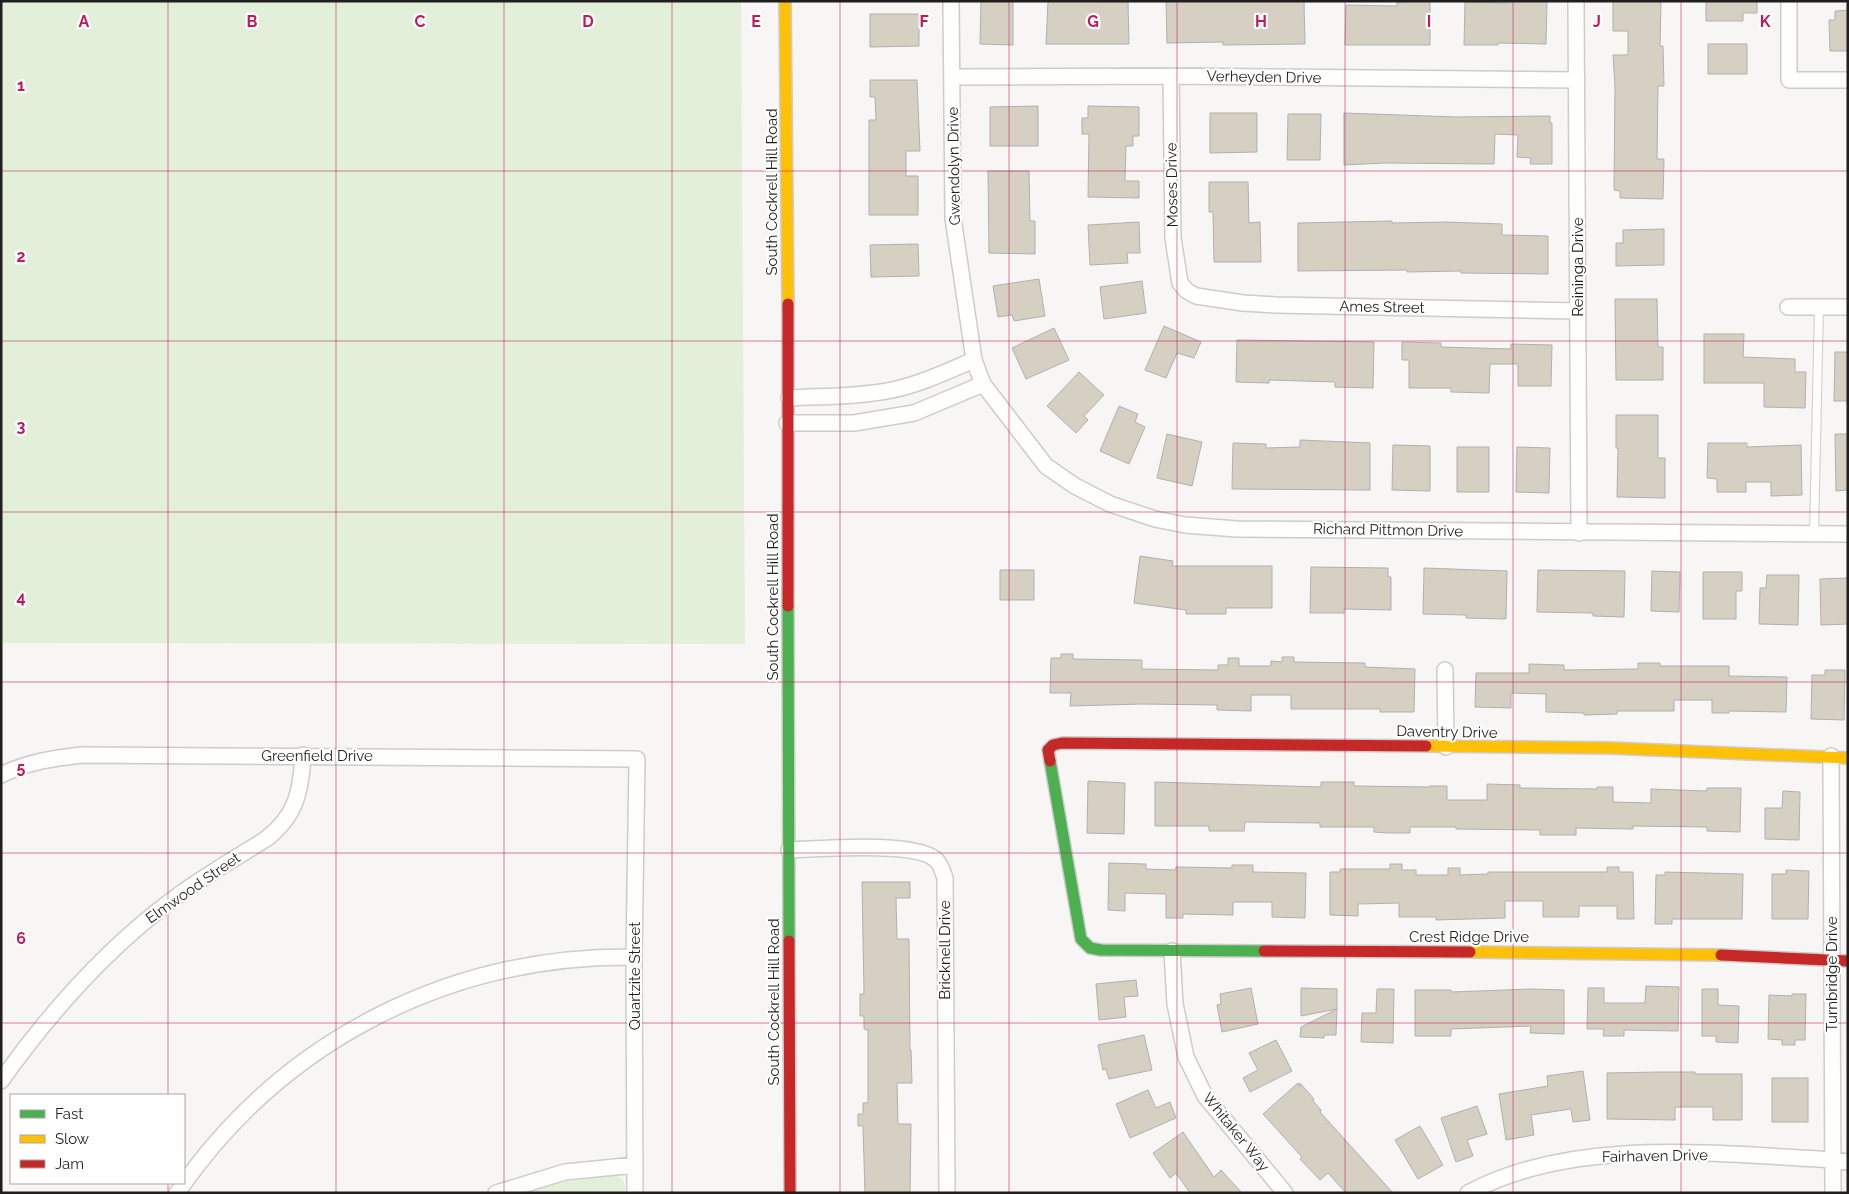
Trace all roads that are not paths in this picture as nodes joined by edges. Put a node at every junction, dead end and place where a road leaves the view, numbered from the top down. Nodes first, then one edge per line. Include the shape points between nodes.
1 (785, 1) edge
2 (951, 1) edge
3 (1576, 1) edge
4 (1789, 1) edge
5 (1171, 76) junction
6 (952, 77) junction
7 (1577, 80) junction
8 (1848, 80) edge
9 (1187, 291) joint
10 (1788, 307) dead end
11 (1819, 307) junction
12 (1848, 307) edge
13 (1578, 310) junction
14 (974, 360) junction
15 (983, 384) junction
16 (789, 398) junction
17 (787, 423) junction
18 (1579, 532) junction
19 (1814, 534) junction
20 (1848, 534) edge
21 (1445, 670) dead end
22 (1446, 747) junction
23 (303, 755) junction
24 (1831, 756) junction
25 (1848, 758) edge
26 (637, 759) joint
27 (1, 775) edge
28 (789, 850) junction
29 (1090, 948) joint
30 (1172, 951) junction
31 (634, 957) junction
32 (1831, 959) junction
33 (1848, 961) edge
34 (1, 1081) edge
35 (1841, 1161) edge
36 (635, 1165) junction
37 (185, 1183) edge
38 (496, 1193) edge
39 (635, 1193) edge
40 (790, 1193) edge
41 (947, 1193) edge
42 (1285, 1193) edge
43 (1468, 1193) edge
44 (1833, 1193) edge

1 - 16 street, South Cockrell Hill Road
2 - 6 street, Gwendolyn Drive
3 - 7 street, Reininga Drive
4 - 8 street via 1789,80
5 - 6 street, Verheyden Drive
5 - 7 street, Verheyden Drive
5 - 9 street, Moses Drive via 1173,238 1180,283
6 - 14 street, Gwendolyn Drive via 953,218
7 - 13 street, Reininga Drive
9 - 13 street, Ames Street via 1196,296 1276,305
10 - 11 street
11 - 12 street
11 - 19 lane
13 - 18 street, Reininga Drive
14 - 15 street, Gwendolyn Drive
14 - 16 street via 935,377 892,390
15 - 17 street via 914,412 854,423
15 - 18 street, Richard Pittmon Drive via 1046,466 1110,504 1155,519 1185,525 1237,528
16 - 17 street, South Cockrell Hill Road
17 - 28 street, South Cockrell Hill Road
18 - 19 street, Richard Pittmon Drive
19 - 20 street, Richard Pittmon Drive
21 - 22 street
22 - 24 street, Daventry Drive via 1610,748
22 - 29 street, Daventry Drive via 1053,745 1048,750 1081,939
23 - 26 street, Greenfield Drive
23 - 27 street, Greenfield Drive via 82,754 49,758
23 - 34 street, Elmwood Street via 297,800 280,829 177,896 132,932 58,1007
24 - 25 street, Daventry Drive
24 - 32 street, Turnbridge Drive
26 - 31 street, Quartzite Street
28 - 40 street, South Cockrell Hill Road
28 - 41 street, Bricknell Drive via 897,848 922,851 937,860 945,878
29 - 30 street, Crest Ridge Drive
30 - 32 street, Crest Ridge Drive via 1666,953
30 - 42 street, Whitaker Way via 1175,1004 1186,1057 1205,1096
31 - 36 street, Quartzite Street
31 - 37 street via 601,956 499,971 447,985 355,1027 317,1051 264,1093 243,1113
32 - 33 street, Crest Ridge Drive
32 - 35 street, Turnbridge Drive
35 - 43 street, Fairhaven Drive via 1670,1152 1614,1154 1551,1163 1488,1182
35 - 44 street, Turnbridge Drive
36 - 38 street via 565,1172
36 - 39 street, Quartzite Street

